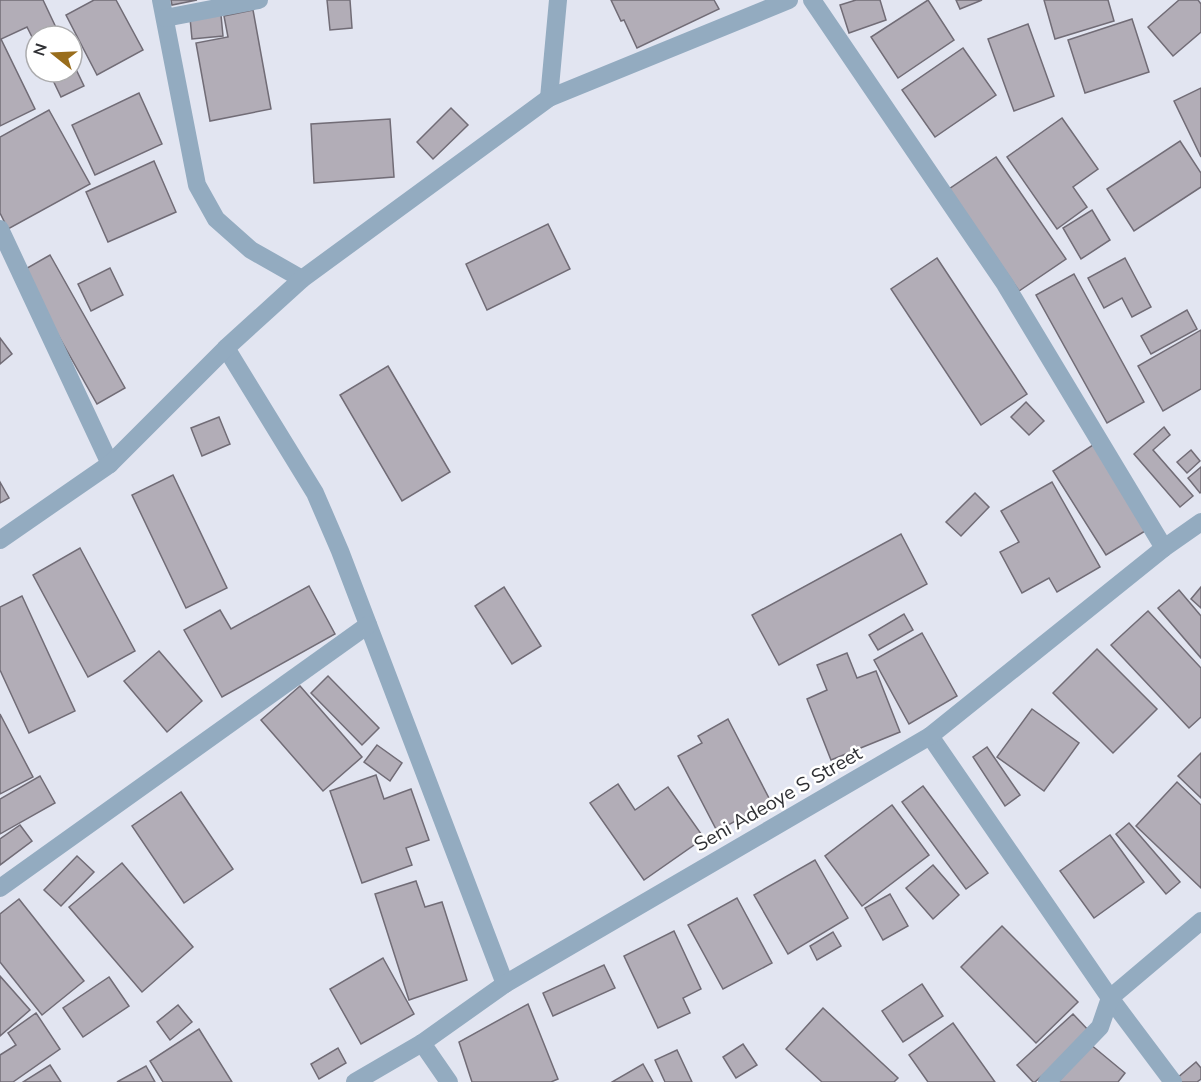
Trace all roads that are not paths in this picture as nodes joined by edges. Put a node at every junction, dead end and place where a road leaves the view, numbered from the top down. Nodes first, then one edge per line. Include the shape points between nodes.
1 (161, 0) edge
2 (259, 0) edge
3 (558, 0) edge
4 (789, 0) edge
5 (812, 0) edge
6 (165, 18) junction
7 (549, 98) junction
8 (0, 229) edge
9 (303, 279) junction
10 (226, 348) junction
11 (110, 464) junction
12 (1201, 522) edge
13 (0, 540) edge
14 (1164, 548) junction
15 (368, 625) junction
16 (930, 736) junction
17 (0, 888) edge
18 (1201, 921) edge
19 (505, 984) junction
20 (1110, 998) junction
21 (422, 1043) junction
22 (355, 1082) edge
23 (449, 1082) edge
24 (1047, 1082) edge
25 (1173, 1082) edge

1 - 6 street
2 - 6 street
3 - 7 street
4 - 7 street
5 - 14 street via 1005,284
6 - 9 street via 197,185 216,219 251,250
7 - 9 street
8 - 11 street
9 - 10 street
10 - 11 street
10 - 15 street via 315,493
11 - 13 street
12 - 14 street, Seni Adeoye S Street
14 - 16 street, Seni Adeoye S Street
15 - 17 street
15 - 19 street
16 - 19 street, Seni Adeoye S Street
16 - 20 street
18 - 20 street
19 - 21 street, Seni Adeoye S Street
20 - 24 street via 1100,1027
20 - 25 street
21 - 22 street, Seni Adeoye S Street
21 - 23 street

